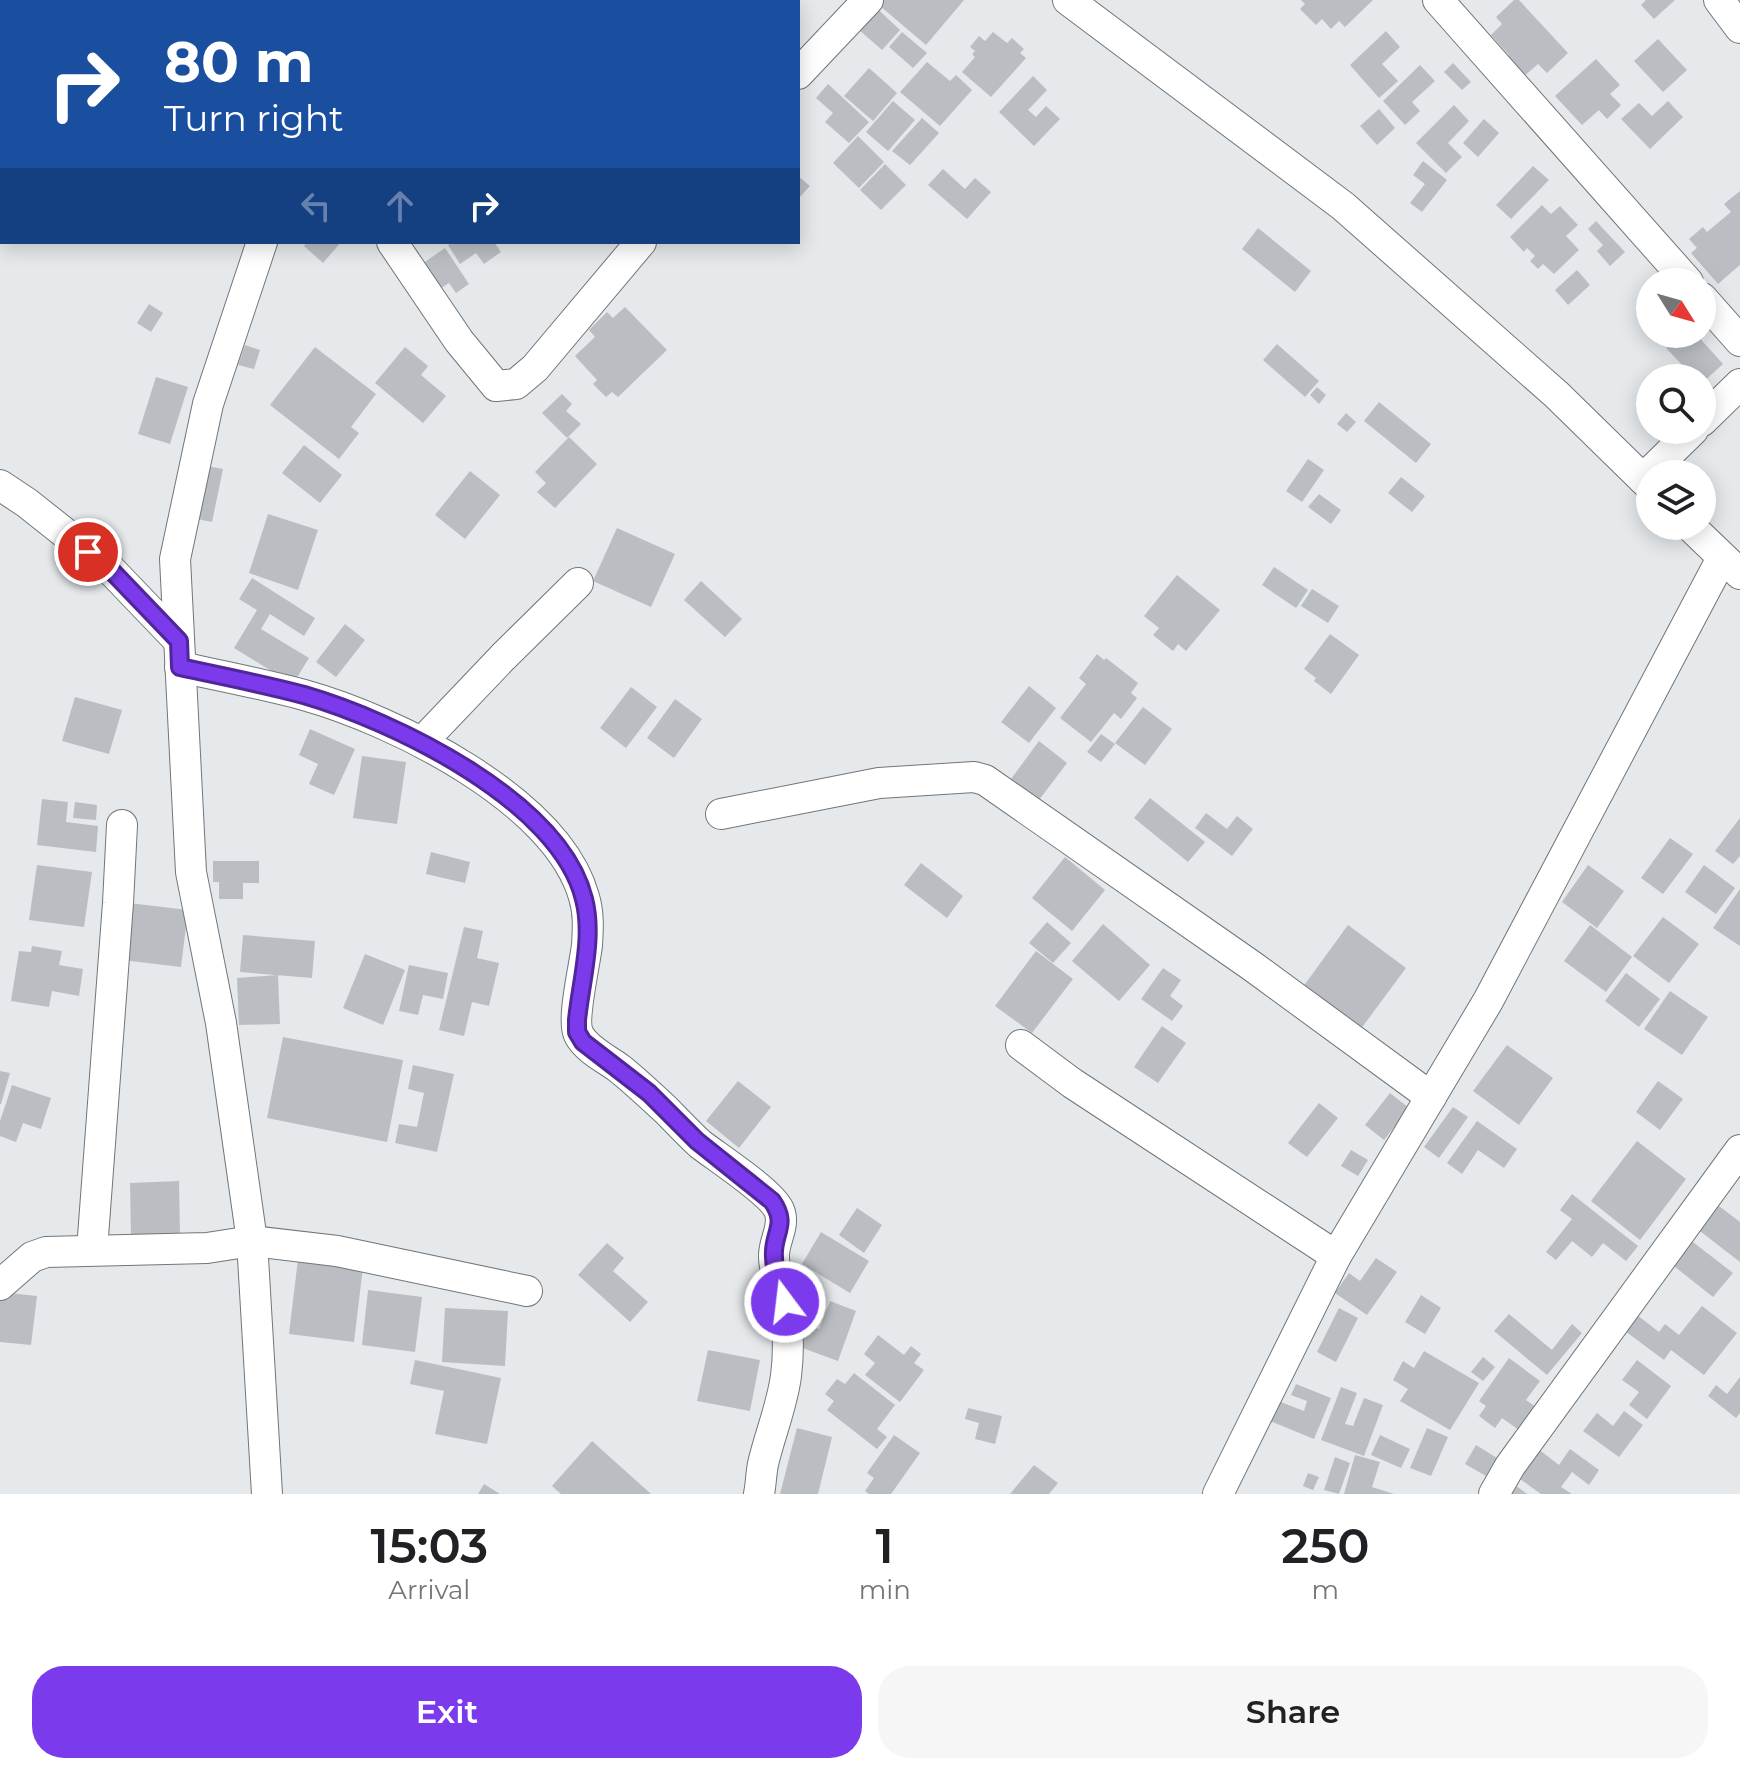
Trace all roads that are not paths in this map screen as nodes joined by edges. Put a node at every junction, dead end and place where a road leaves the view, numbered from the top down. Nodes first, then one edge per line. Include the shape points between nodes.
1 (868, 0) edge
2 (1068, 0) edge
3 (1438, 0) edge
4 (1719, 0) edge
5 (1740, 28) edge
6 (800, 72) edge
7 (261, 244) edge
8 (393, 244) edge
9 (639, 244) edge
10 (1676, 268) edge
11 (1716, 314) edge
12 (1740, 341) edge
13 (1740, 384) edge
14 (1716, 407) edge
15 (1681, 444) edge
16 (1666, 460) edge
17 (1636, 471) edge
18 (0, 485) edge
19 (1704, 540) edge
20 (1731, 566) edge
21 (578, 583) dead end
22 (179, 654) junction
23 (422, 742) junction
24 (721, 814) dead end
25 (122, 825) dead end
26 (1021, 1045) dead end
27 (1431, 1097) junction
28 (1740, 1150) edge
29 (252, 1241) junction
30 (92, 1250) junction
31 (1336, 1256) junction
32 (0, 1285) edge
33 (527, 1291) dead end
34 (267, 1494) edge
35 (759, 1494) edge
36 (1218, 1494) edge
37 (1494, 1494) edge

1 - 6 street
2 - 17 street via 1343,206
3 - 10 street
4 - 5 street
7 - 22 street via 208,404 175,559
8 - 9 street via 496,386 516,384 535,368
11 - 12 street
13 - 14 street
15 - 16 street
18 - 22 street via 109,568
19 - 20 street
20 - 27 street
21 - 23 street
22 - 23 street via 305,695
22 - 29 street via 191,872 221,1023
23 - 35 street via 507,795 547,833 577,877 588,915 577,1020 583,1042 649,1093 779,1210 773,1249 785,1302 786,1375
24 - 27 street via 879,783 985,780
25 - 30 street
26 - 31 street
27 - 31 street
28 - 37 street
29 - 30 street via 207,1248
29 - 33 street via 337,1251
29 - 34 street
30 - 32 street via 38,1253
31 - 36 street

